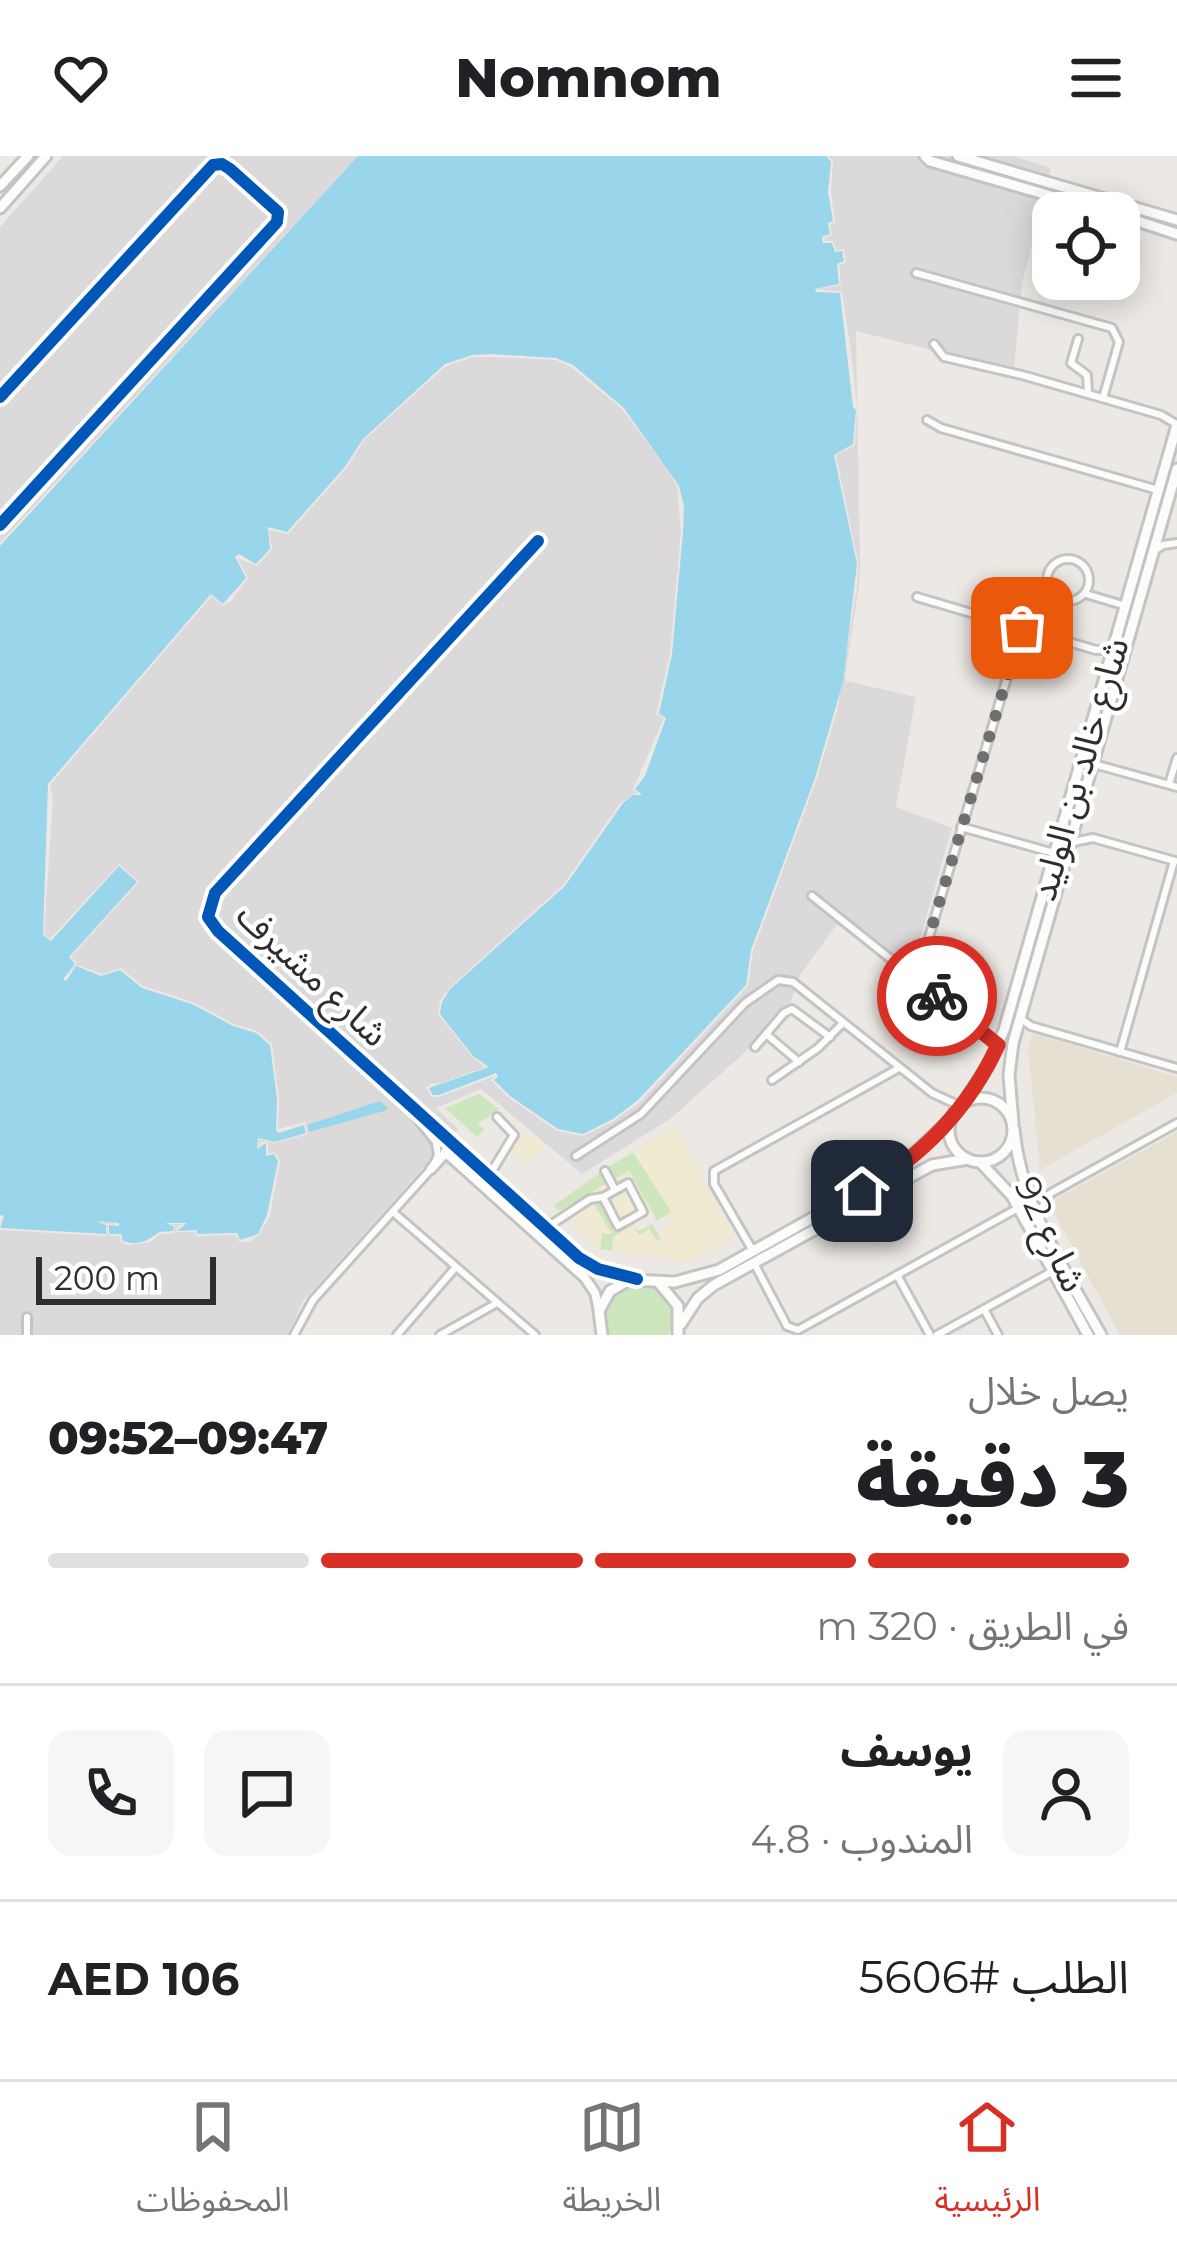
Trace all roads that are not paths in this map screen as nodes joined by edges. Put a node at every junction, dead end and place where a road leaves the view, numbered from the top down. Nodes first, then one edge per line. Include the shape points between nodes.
1 (28, 156) edge
2 (46, 156) edge
3 (925, 156) edge
4 (958, 156) edge
5 (0, 186) edge
6 (1059, 192) edge
7 (1061, 192) edge
8 (0, 208) edge
9 (1140, 211) edge
10 (1177, 220) edge
11 (1140, 222) edge
12 (1177, 234) edge
13 (916, 273) dead end
14 (1078, 339) dead end
15 (934, 344) dead end
16 (1088, 394) junction
17 (0, 397) edge
18 (1102, 398) junction
19 (927, 425) dead end
20 (1177, 425) edge
21 (1177, 470) edge
22 (1159, 490) junction
23 (0, 525) edge
24 (1161, 526) junction
25 (538, 541) dead end
26 (1176, 543) edge
27 (1154, 551) junction
28 (1086, 594) junction
29 (917, 597) dead end
30 (1126, 606) junction
31 (1022, 628) junction
32 (1112, 655) junction
33 (1111, 679) junction
34 (1106, 695) junction
35 (1177, 758) edge
36 (1092, 763) junction
37 (1173, 786) edge
38 (1076, 820) junction
39 (961, 827) junction
40 (1093, 838) junction
41 (1069, 843) junction
42 (1054, 854) junction
43 (1176, 861) edge
44 (812, 896) dead end
45 (916, 980) junction
46 (820, 1004) junction
47 (807, 1018) junction
48 (843, 1023) junction
49 (1018, 1024) junction
50 (766, 1034) junction
51 (830, 1037) junction
52 (998, 1045) junction
53 (755, 1047) dead end
54 (1120, 1052) junction
55 (799, 1062) junction
56 (899, 1068) junction
57 (1177, 1068) edge
58 (772, 1080) dead end
59 (396, 1092) junction
60 (932, 1094) junction
61 (961, 1105) junction
62 (497, 1117) dead end
63 (951, 1120) junction
64 (1177, 1123) edge
65 (1013, 1126) junction
66 (436, 1143) junction
67 (460, 1150) junction
68 (445, 1152) junction
69 (504, 1155) junction
70 (576, 1156) dead end
71 (968, 1160) junction
72 (456, 1162) junction
73 (981, 1162) junction
74 (515, 1165) dead end
75 (431, 1169) junction
76 (605, 1171) dead end
77 (489, 1177) junction
78 (1023, 1184) junction
79 (614, 1188) junction
80 (1051, 1192) junction
81 (603, 1197) junction
82 (1018, 1208) junction
83 (393, 1212) junction
84 (1036, 1218) junction
85 (546, 1228) junction
86 (753, 1251) junction
87 (754, 1263) junction
88 (455, 1268) junction
89 (1052, 1270) junction
90 (897, 1275) junction
91 (637, 1279) junction
92 (653, 1281) junction
93 (497, 1303) junction
94 (984, 1309) junction
95 (599, 1315) junction
96 (27, 1317) dead end
97 (808, 1324) junction
98 (679, 1329) edge
99 (27, 1335) edge
100 (294, 1335) edge
101 (397, 1335) edge
102 (440, 1335) edge
103 (535, 1335) edge
104 (591, 1335) edge
105 (602, 1335) edge
106 (816, 1335) edge
107 (933, 1335) edge
108 (998, 1335) edge
109 (1088, 1335) edge
110 (1101, 1335) edge

1 - 5 main road
2 - 8 main road
3 - 6 main road
4 - 7 main road
9 - 10 main road
11 - 12 main road
13 - 18 street via 1118,334
14 - 16 street via 1071,363 1087,375
15 - 16 street via 944,357
16 - 18 street
17 - 23 street via 213,165 230,169 278,212
18 - 20 street
19 - 22 street
20 - 22 main road, شارع خالد بن الوليد
21 - 24 main road, شارع خالد بن الوليد
22 - 30 main road, شارع خالد بن الوليد
24 - 26 street
24 - 27 main road, شارع خالد بن الوليد
25 - 59 street, شارع مشيرف via 210,900 212,925
26 - 27 street
27 - 33 main road, شارع خالد بن الوليد
28 - 28 street via 1087,568 1052,562 1048,591 1075,600
28 - 30 street
29 - 31 street
30 - 32 main road, شارع خالد بن الوليد
31 - 32 street
31 - 39 street
32 - 33 main road, شارع خالد بن الوليد
33 - 34 main road, شارع خالد بن الوليد
34 - 36 main road, شارع خالد بن الوليد
34 - 42 main road, شارع خالد بن الوليد
35 - 37 street
36 - 37 street
36 - 38 main road, شارع خالد بن الوليد
38 - 40 street
38 - 41 main road, شارع خالد بن الوليد
39 - 42 street
39 - 45 street
40 - 41 street
40 - 43 street
41 - 49 main road, شارع خالد بن الوليد
42 - 52 main road, شارع خالد بن الوليد
43 - 54 street
44 - 45 street
45 - 52 street
46 - 47 street
46 - 48 street
46 - 70 street via 785,980 764,986 651,1106
47 - 50 street via 788,1010
47 - 51 street
48 - 51 street
48 - 56 street
49 - 54 street
49 - 65 main road, شارع خالد بن الوليد via 1010,1064
50 - 53 street
50 - 55 street
51 - 55 street
52 - 61 main road, شارع خالد بن الوليد
54 - 57 street
55 - 58 street
56 - 60 street
56 - 86 street via 714,1171
59 - 66 street, شارع مشيرف
59 - 67 street, شارع مشيرف
60 - 61 street
60 - 63 street
61 - 63 main road
61 - 65 main road via 992,1100
62 - 69 street via 514,1133
63 - 71 main road via 950,1139
63 - 86 main road via 902,1167
64 - 80 street
65 - 73 main road via 1005,1153
65 - 78 main road, شارع 92
66 - 68 street, شارع مشيرف
66 - 75 street
67 - 68 street
67 - 77 street, شارع مشيرف
68 - 72 street, شارع مشيرف
68 - 75 street
69 - 74 street
69 - 77 street
71 - 73 main road
71 - 87 main road via 932,1165
72 - 75 street
72 - 95 street, شارع مشيرف via 585,1278
73 - 82 main road, شارع 92
75 - 83 street
76 - 79 street
77 - 85 street, شارع مشيرف
78 - 80 street
78 - 84 main road, شارع 92
79 - 81 street
79 - 81 street via 631,1184 642,1214 618,1226
80 - 84 street
81 - 85 street
82 - 89 main road, شارع 92
82 - 90 street
83 - 88 street
83 - 100 street via 313,1300
84 - 110 main road, شارع 92
85 - 91 street, شارع مشيرف via 588,1264
86 - 92 main road via 698,1278
87 - 97 street via 794,1330
87 - 98 main road via 705,1291
88 - 93 street
88 - 101 street
89 - 94 street
89 - 109 main road, شارع 92
90 - 97 street
90 - 107 street
91 - 92 main road
91 - 95 main road via 616,1286
92 - 98 main road via 676,1300
93 - 102 street
93 - 103 street
94 - 107 street
94 - 108 street
95 - 104 main road
95 - 105 main road
96 - 99 street
97 - 106 street

